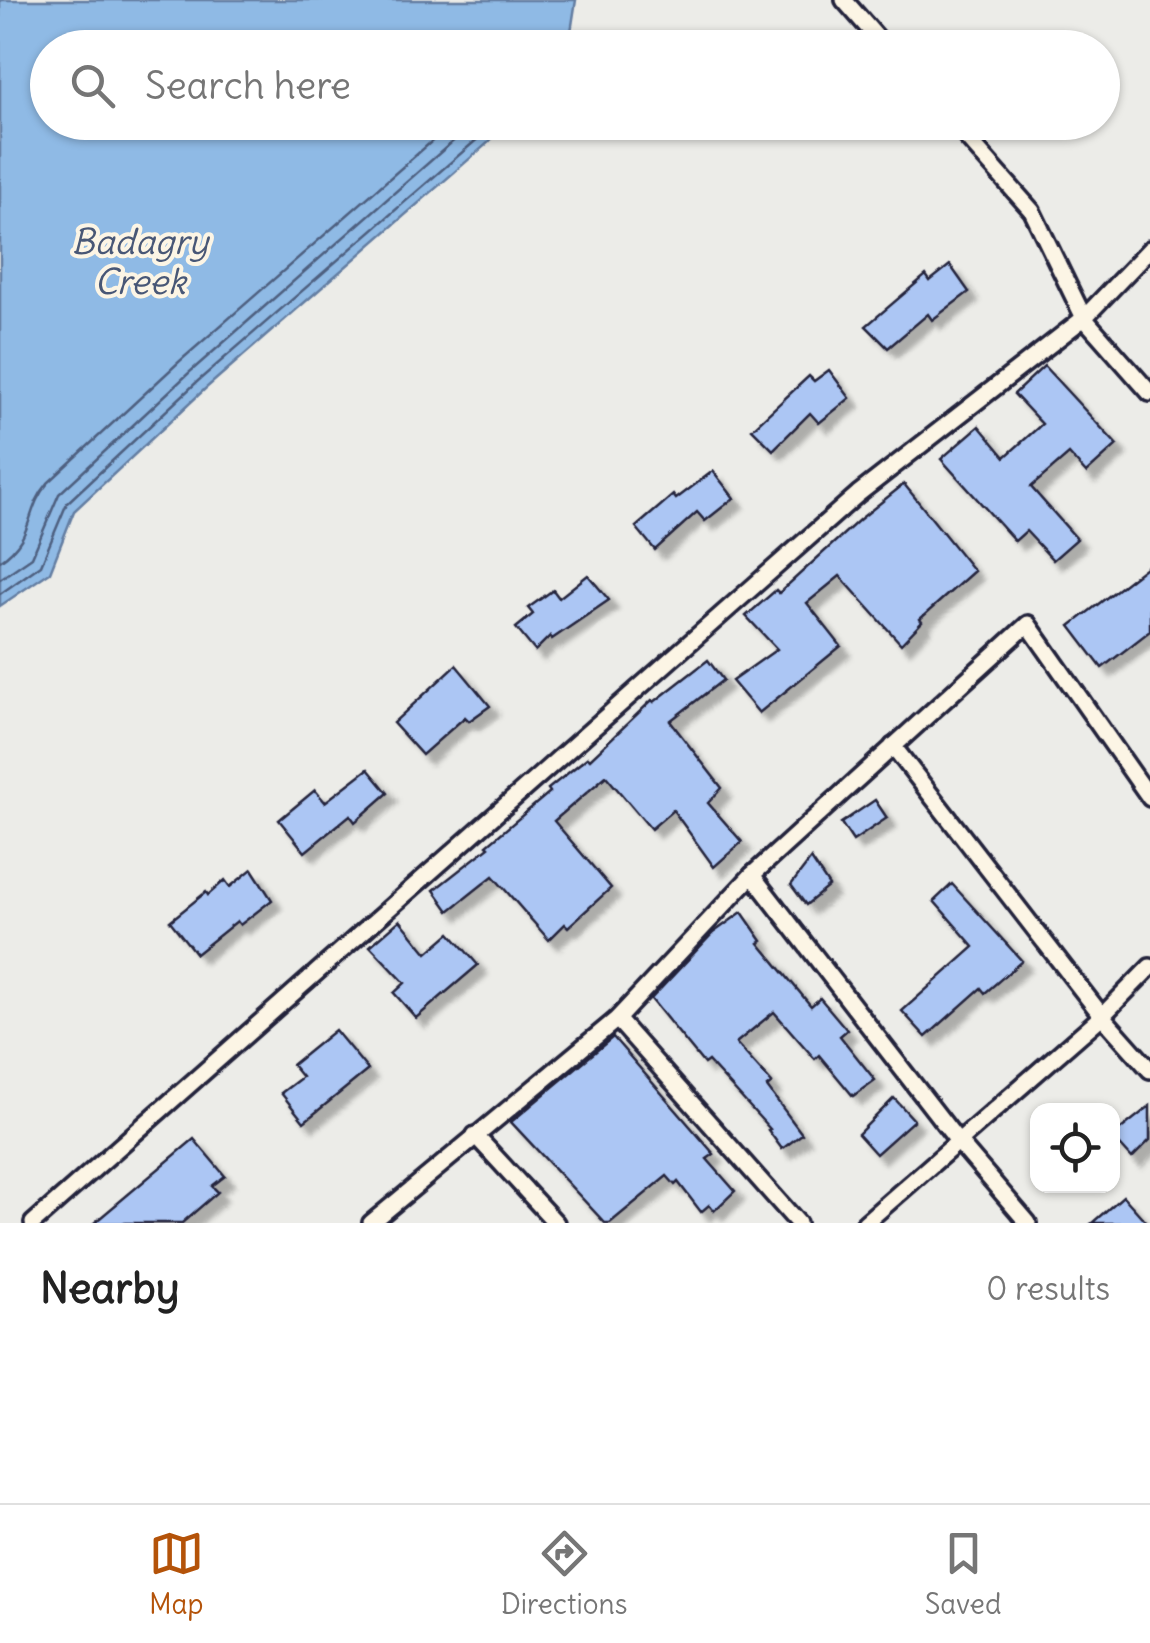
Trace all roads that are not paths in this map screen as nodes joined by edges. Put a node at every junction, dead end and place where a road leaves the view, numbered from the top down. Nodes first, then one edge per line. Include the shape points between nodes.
1 (844, 0) edge
2 (870, 30) edge
3 (969, 140) edge
4 (1150, 249) edge
5 (1084, 318) junction
6 (1150, 393) edge
7 (893, 746) junction
8 (1150, 798) edge
9 (752, 875) junction
10 (1150, 967) edge
11 (1102, 1016) junction
12 (617, 1019) junction
13 (1150, 1070) edge
14 (475, 1136) junction
15 (957, 1140) junction
16 (33, 1223) edge
17 (371, 1223) edge
18 (556, 1223) edge
19 (798, 1223) edge
20 (864, 1223) edge
21 (1028, 1223) edge

1 - 2 lane
3 - 5 lane via 1032,211
4 - 5 lane
5 - 6 lane
5 - 16 lane via 858,494
7 - 8 lane via 1028,624
7 - 9 lane
7 - 11 lane
9 - 12 lane
9 - 15 lane
10 - 11 lane
11 - 13 lane
11 - 15 lane
12 - 14 lane
12 - 19 lane
14 - 17 lane
14 - 18 lane
15 - 20 lane
15 - 21 lane

